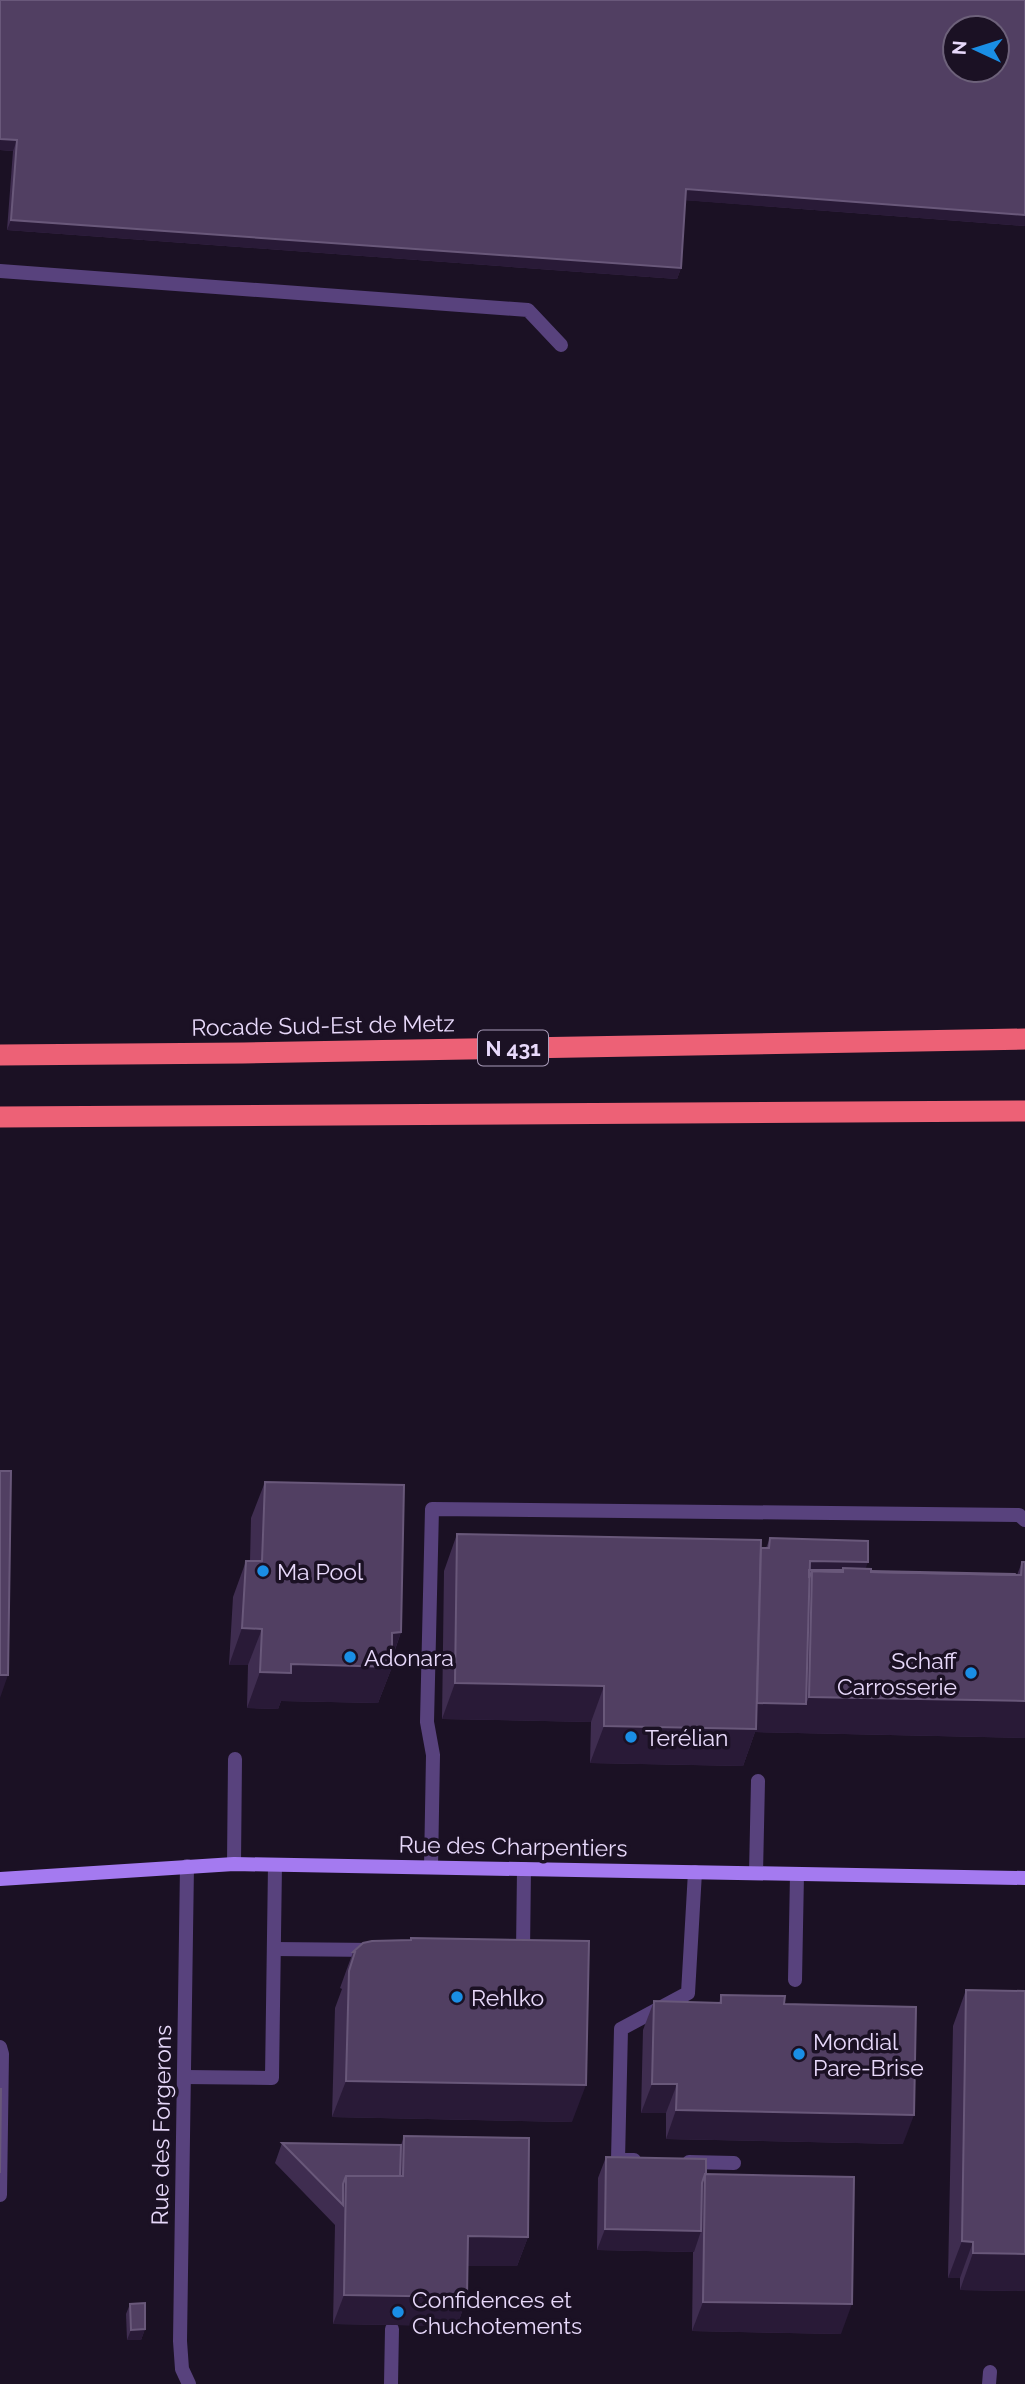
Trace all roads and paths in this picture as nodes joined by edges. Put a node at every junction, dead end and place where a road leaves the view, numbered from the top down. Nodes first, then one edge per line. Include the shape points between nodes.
1 (0, 271) edge
2 (561, 345) dead end
3 (1025, 1039) edge
4 (0, 1055) edge
5 (1025, 1111) edge
6 (0, 1117) edge
7 (1025, 1520) edge
8 (235, 1759) dead end
9 (758, 1781) dead end
10 (234, 1864) junction
11 (275, 1865) junction
12 (187, 1866) junction
13 (431, 1867) junction
14 (524, 1869) junction
15 (695, 1872) junction
16 (756, 1873) junction
17 (797, 1874) junction
18 (1025, 1878) edge
19 (0, 1879) edge
20 (274, 1949) junction
21 (385, 1950) edge
22 (495, 1950) edge
23 (795, 1980) dead end
24 (0, 2047) edge
25 (184, 2077) junction
26 (643, 2161) edge
27 (669, 2161) edge
28 (734, 2163) dead end
29 (0, 2195) edge
30 (392, 2329) dead end
31 (189, 2384) edge
32 (391, 2384) edge

1 - 2 street via 528,310
3 - 4 highway, Rocade Sud-Est de Metz / N 431
5 - 6 highway
7 - 13 street via 1019,1515 432,1509 427,1722 433,1755
8 - 10 street
9 - 16 street
10 - 11 street, Rue des Charpentiers
10 - 12 street, Rue des Charpentiers
11 - 13 street, Rue des Charpentiers
11 - 20 street
12 - 19 street, Rue des Charpentiers
12 - 25 street, Rue des Forgerons
13 - 14 street, Rue des Charpentiers
14 - 15 street, Rue des Charpentiers
14 - 22 street via 523,1951
15 - 16 street, Rue des Charpentiers
15 - 26 street via 688,1993 621,2029 618,2160
16 - 17 street, Rue des Charpentiers
17 - 18 street, Rue des Charpentiers
17 - 23 street
20 - 21 street
20 - 25 street via 272,2078
24 - 29 street
25 - 31 street, Rue des Forgerons via 180,2341 182,2368
27 - 28 street
30 - 32 street

